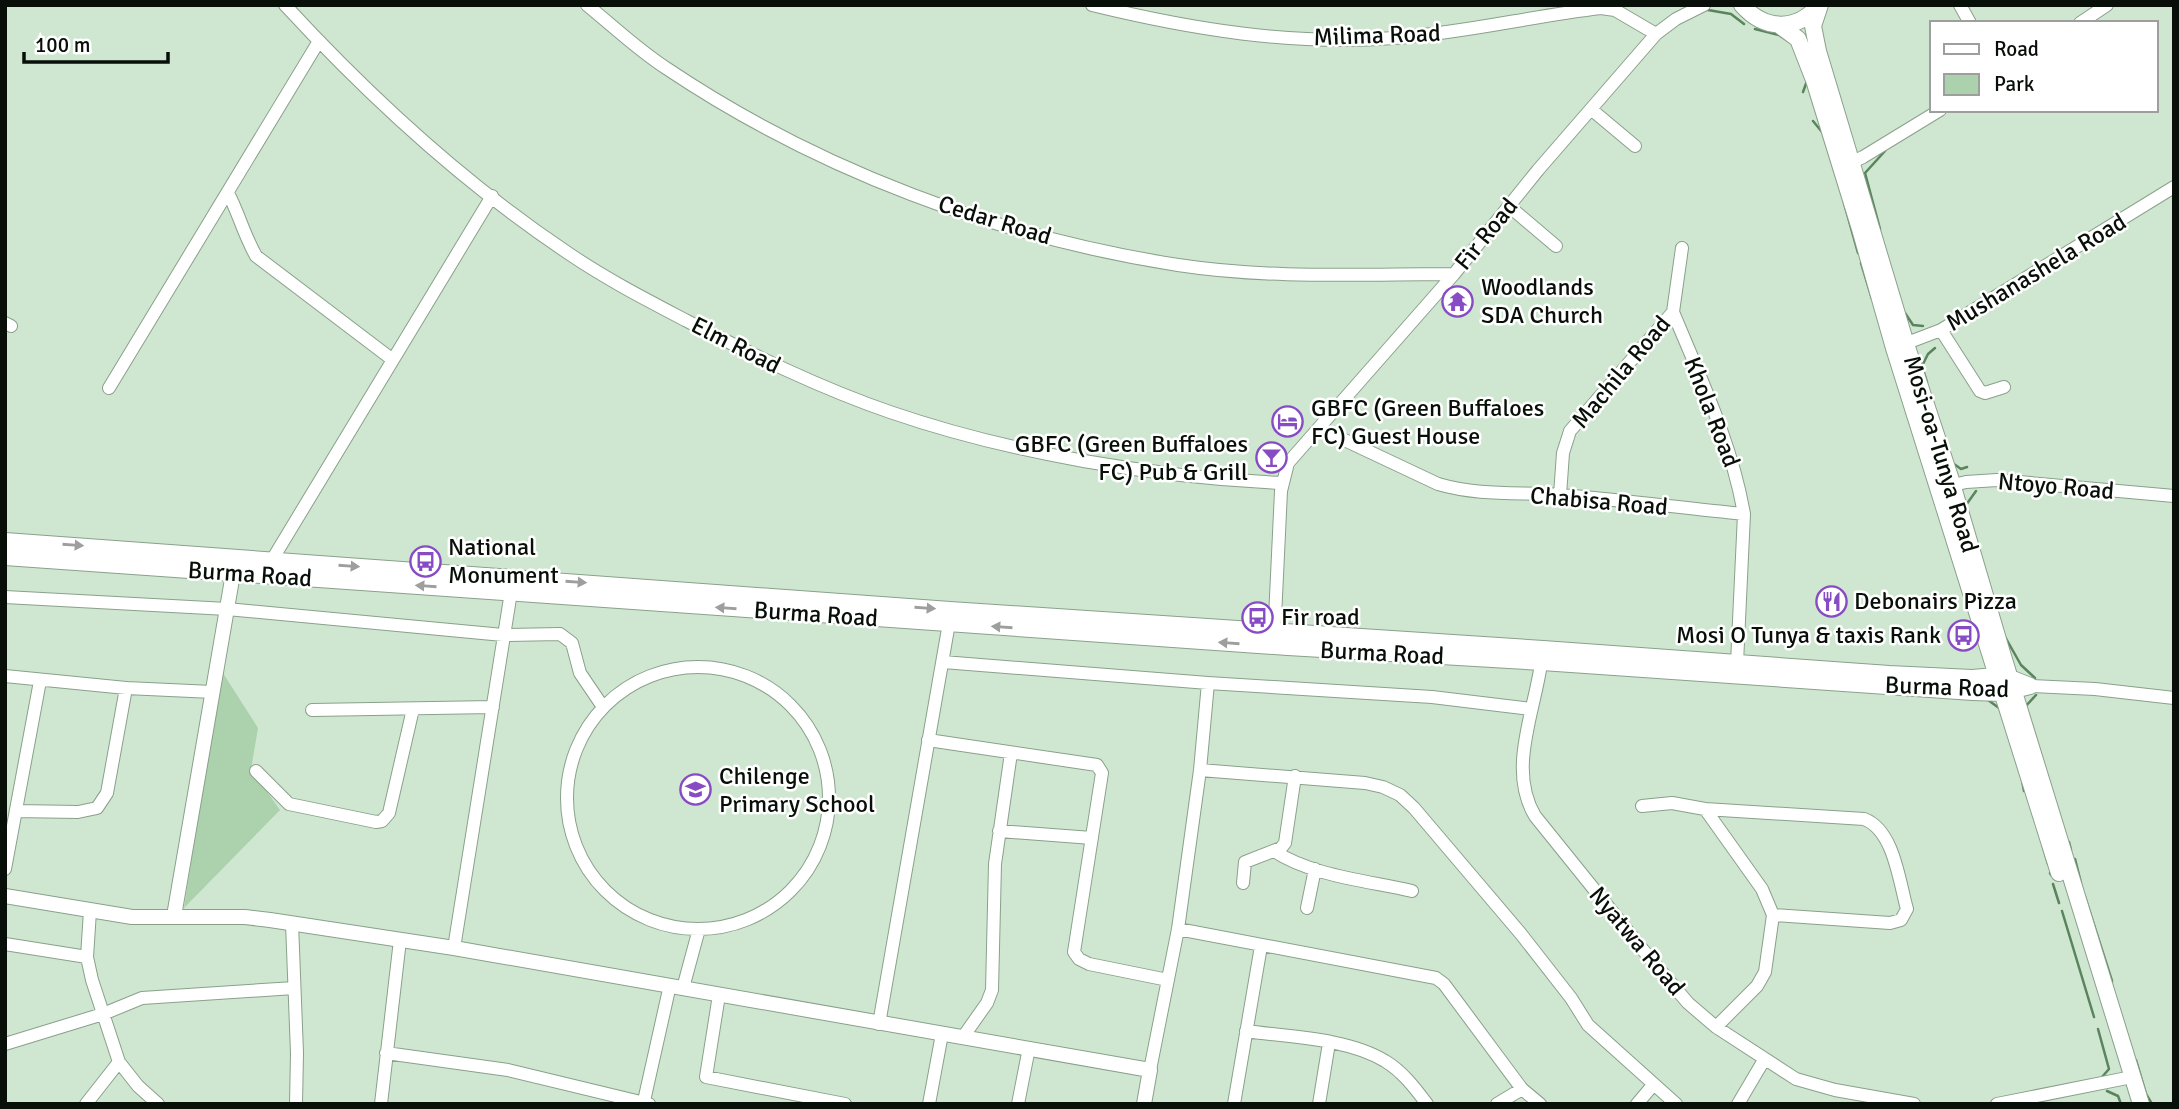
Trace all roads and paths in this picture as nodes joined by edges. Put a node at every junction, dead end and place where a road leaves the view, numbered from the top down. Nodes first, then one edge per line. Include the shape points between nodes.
1 (285, 5) edge
2 (587, 5) edge
3 (1092, 5) edge
4 (1704, 5) edge
5 (1742, 5) edge
6 (1819, 5) edge
7 (1960, 5) edge
8 (2107, 5) edge
9 (1969, 21) edge
10 (2083, 21) edge
11 (1779, 25) junction
12 (1656, 34) junction
13 (319, 41) junction
14 (1591, 110) junction
15 (1937, 112) edge
16 (1636, 146) dead end
17 (1847, 165) junction
18 (2174, 187) edge
19 (228, 193) junction
20 (492, 196) junction
21 (1510, 207) junction
22 (1556, 246) dead end
23 (1682, 248) dead end
24 (1454, 274) junction
25 (1673, 312) junction
26 (1941, 330) junction
27 (1900, 346) junction
28 (393, 359) junction
29 (2004, 387) dead end
30 (109, 388) dead end
31 (1319, 428) junction
32 (1282, 483) junction
33 (1946, 487) junction
34 (1560, 495) junction
35 (2174, 496) edge
36 (1744, 514) junction
37 (5, 541) edge
38 (5, 557) edge
39 (272, 560) junction
40 (234, 565) junction
41 (511, 592) junction
42 (5, 597) edge
43 (227, 609) junction
44 (949, 623) junction
45 (503, 635) junction
46 (1274, 639) junction
47 (1542, 655) junction
48 (943, 662) junction
49 (1737, 663) junction
50 (5, 676) edge
51 (40, 681) junction
52 (1208, 683) junction
53 (2011, 685) junction
54 (126, 688) junction
55 (213, 692) junction
56 (2174, 698) edge
57 (493, 707) junction
58 (603, 708) junction
59 (413, 709) junction
60 (1531, 709) junction
61 (312, 710) dead end
62 (928, 740) junction
63 (1012, 753) junction
64 (1199, 770) junction
65 (256, 771) dead end
66 (1295, 776) junction
67 (1642, 806) dead end
68 (1705, 809) junction
69 (16, 811) junction
70 (999, 831) junction
71 (1091, 838) junction
72 (1274, 851) junction
73 (5, 869) edge
74 (1315, 869) junction
75 (1243, 883) dead end
76 (1412, 891) dead end
77 (5, 896) edge
78 (1307, 908) dead end
79 (90, 911) junction
80 (1773, 915) junction
81 (174, 916) junction
82 (292, 923) junction
83 (699, 929) junction
84 (1178, 929) junction
85 (400, 940) junction
86 (5, 944) edge
87 (1261, 946) junction
88 (454, 948) junction
89 (87, 957) junction
90 (1168, 981) junction
91 (676, 987) junction
92 (294, 988) junction
93 (719, 995) junction
94 (103, 1014) junction
95 (878, 1024) junction
96 (1716, 1027) junction
97 (1246, 1031) junction
98 (942, 1034) junction
99 (963, 1037) junction
100 (1329, 1043) junction
101 (5, 1044) edge
102 (1029, 1048) junction
103 (386, 1053) junction
104 (1764, 1060) junction
105 (119, 1062) junction
106 (1150, 1070) junction
107 (2128, 1078) junction
108 (1413, 1085) junction
109 (1653, 1085) junction
110 (1522, 1089) junction
111 (2041, 1100) edge
112 (646, 1103) edge
113 (86, 1104) edge
114 (158, 1104) edge
115 (296, 1104) edge
116 (381, 1104) edge
117 (845, 1104) edge
118 (929, 1104) edge
119 (1018, 1104) edge
120 (1144, 1104) edge
121 (1234, 1104) edge
122 (1319, 1104) edge
123 (1412, 1104) edge
124 (1427, 1104) edge
125 (1497, 1104) edge
126 (1540, 1104) edge
127 (1637, 1104) edge
128 (1676, 1104) edge
129 (1738, 1104) edge
130 (1914, 1104) edge
131 (1997, 1104) edge
132 (2132, 1104) edge
133 (2141, 1104) edge

1 - 13 street, Elm Road
2 - 24 street, Cedar Road via 665,67 773,131 949,208 1029,232 1179,265 1293,274
3 - 12 street, Milima Road via 1216,30 1350,39 1449,32 1601,8 1624,15
4 - 12 street, Fir Road
5 - 11 main road via 1752,16
6 - 11 main road via 1798,22
6 - 17 main road, Mosi-oa-Tunya Road via 1813,26 1815,40
7 - 9 street
8 - 10 street
11 - 17 main road, Mosi-oa-Tunya Road via 1796,38 1804,52
12 - 14 street, Fir Road
13 - 19 street
13 - 20 street, Elm Road via 372,95
14 - 16 street
14 - 21 street, Fir Road
15 - 17 street
17 - 27 main road, Mosi-oa-Tunya Road
18 - 26 street, Mushanashela Road
19 - 28 street via 256,256
19 - 30 street
20 - 28 street
20 - 32 street, Elm Road via 568,254 662,307 790,373 881,409 1067,457 1192,477
21 - 22 street
21 - 24 street, Fir Road
23 - 25 street, Machila Road
24 - 31 street, Fir Road
25 - 34 street, Machila Road via 1570,431 1563,453
25 - 36 street, Khola Road via 1735,472
26 - 27 street, Mushanashela Road
26 - 29 street via 1980,391
27 - 33 main road, Mosi-oa-Tunya Road
28 - 39 street
31 - 32 street, Fir Road via 1288,463
31 - 34 street, Chabisa Road via 1455,489
32 - 46 street, Fir Road
33 - 35 street, Ntoyo Road via 1997,480
33 - 53 main road, Mosi-oa-Tunya Road
34 - 36 street, Chabisa Road
36 - 49 street
37 -> 40 main road, Burma Road
38 - 40 main road, Burma Road
39 - 40 main road, Burma Road
39 -> 46 main road, Burma Road
41 -> 40 main road, Burma Road
40 - 43 street
44 -> 41 main road, Burma Road
41 - 45 street
42 - 43 street
43 - 45 street
43 - 55 street
46 -> 44 main road, Burma Road
44 - 48 street
45 - 57 street
45 - 58 street via 567,637 580,673
46 - 47 main road, Burma Road
47 - 49 main road, Burma Road
47 - 53 main road, Burma Road
47 - 60 street, Nyatwa Road
48 - 52 street
48 - 62 street
49 - 53 main road, Burma Road via 1972,678
50 - 51 street
51 - 54 street
51 - 69 street
52 - 60 street via 1422,696
52 - 64 street
53 - 56 street
53 - 107 main road, Mosi-oa-Tunya Road
54 - 55 street
54 - 69 street via 107,793 97,808
55 - 81 street
57 - 59 street
57 - 88 street
58 - 83 street via 579,741 567,780 573,840 592,876 621,905 658,923
58 - 83 street via 631,685 664,672 717,669 751,679 782,697 806,723 819,747 830,808 822,842 806,874 767,910 734,924
59 - 61 street
59 - 65 street via 389,813 382,821 289,804
60 - 96 street, Nyatwa Road via 1522,776 1527,803 1643,950 1688,1003
62 - 63 street
62 - 95 street
63 - 70 street
63 - 71 street via 1100,768
64 - 66 street
64 - 84 street
66 - 72 street via 1285,843
66 - 109 street via 1366,783 1400,795 1521,934 1588,1025
67 - 68 street via 1672,803
68 - 80 street via 1762,889
68 - 80 street via 1864,819 1882,831 1907,909 1901,920
69 - 73 street
70 - 71 street
70 - 99 street via 992,990
71 - 90 street via 1074,952 1079,960 1101,968
72 - 74 street
72 - 75 street via 1245,862
74 - 76 street
74 - 78 street
77 - 79 street
79 - 81 street
79 - 89 street
80 - 96 street via 1765,972
81 - 82 street
82 - 85 street
82 - 92 street
83 - 91 street
84 - 87 street
84 - 90 street
85 - 88 street
85 - 103 street
86 - 89 street
87 - 97 street
87 - 110 street via 1436,978
88 - 91 street
89 - 94 street
90 - 106 street
91 - 93 street
91 - 112 street
92 - 94 street via 160,995
92 - 115 street
93 - 95 street
93 - 117 street via 706,1077
94 - 101 street
94 - 105 street
95 - 98 street
96 - 104 street, Nyatwa Road
97 - 100 street
97 - 121 street
98 - 99 street
98 - 118 street
99 - 102 street
100 - 108 street via 1386,1061
100 - 122 street
102 - 106 street
102 - 119 street
103 - 112 street via 508,1070
103 - 116 street
104 - 129 street
104 - 130 street, Nyatwa Road via 1811,1084
105 - 113 street
105 - 114 street
106 - 120 street
107 - 111 street
107 - 132 main road, Mosi-oa-Tunya Road
107 - 133 main road, Mosi-oa-Tunya Road
108 - 123 street
108 - 124 street
109 - 127 street
109 - 128 street
110 - 125 street
110 - 126 street
111 - 131 street

